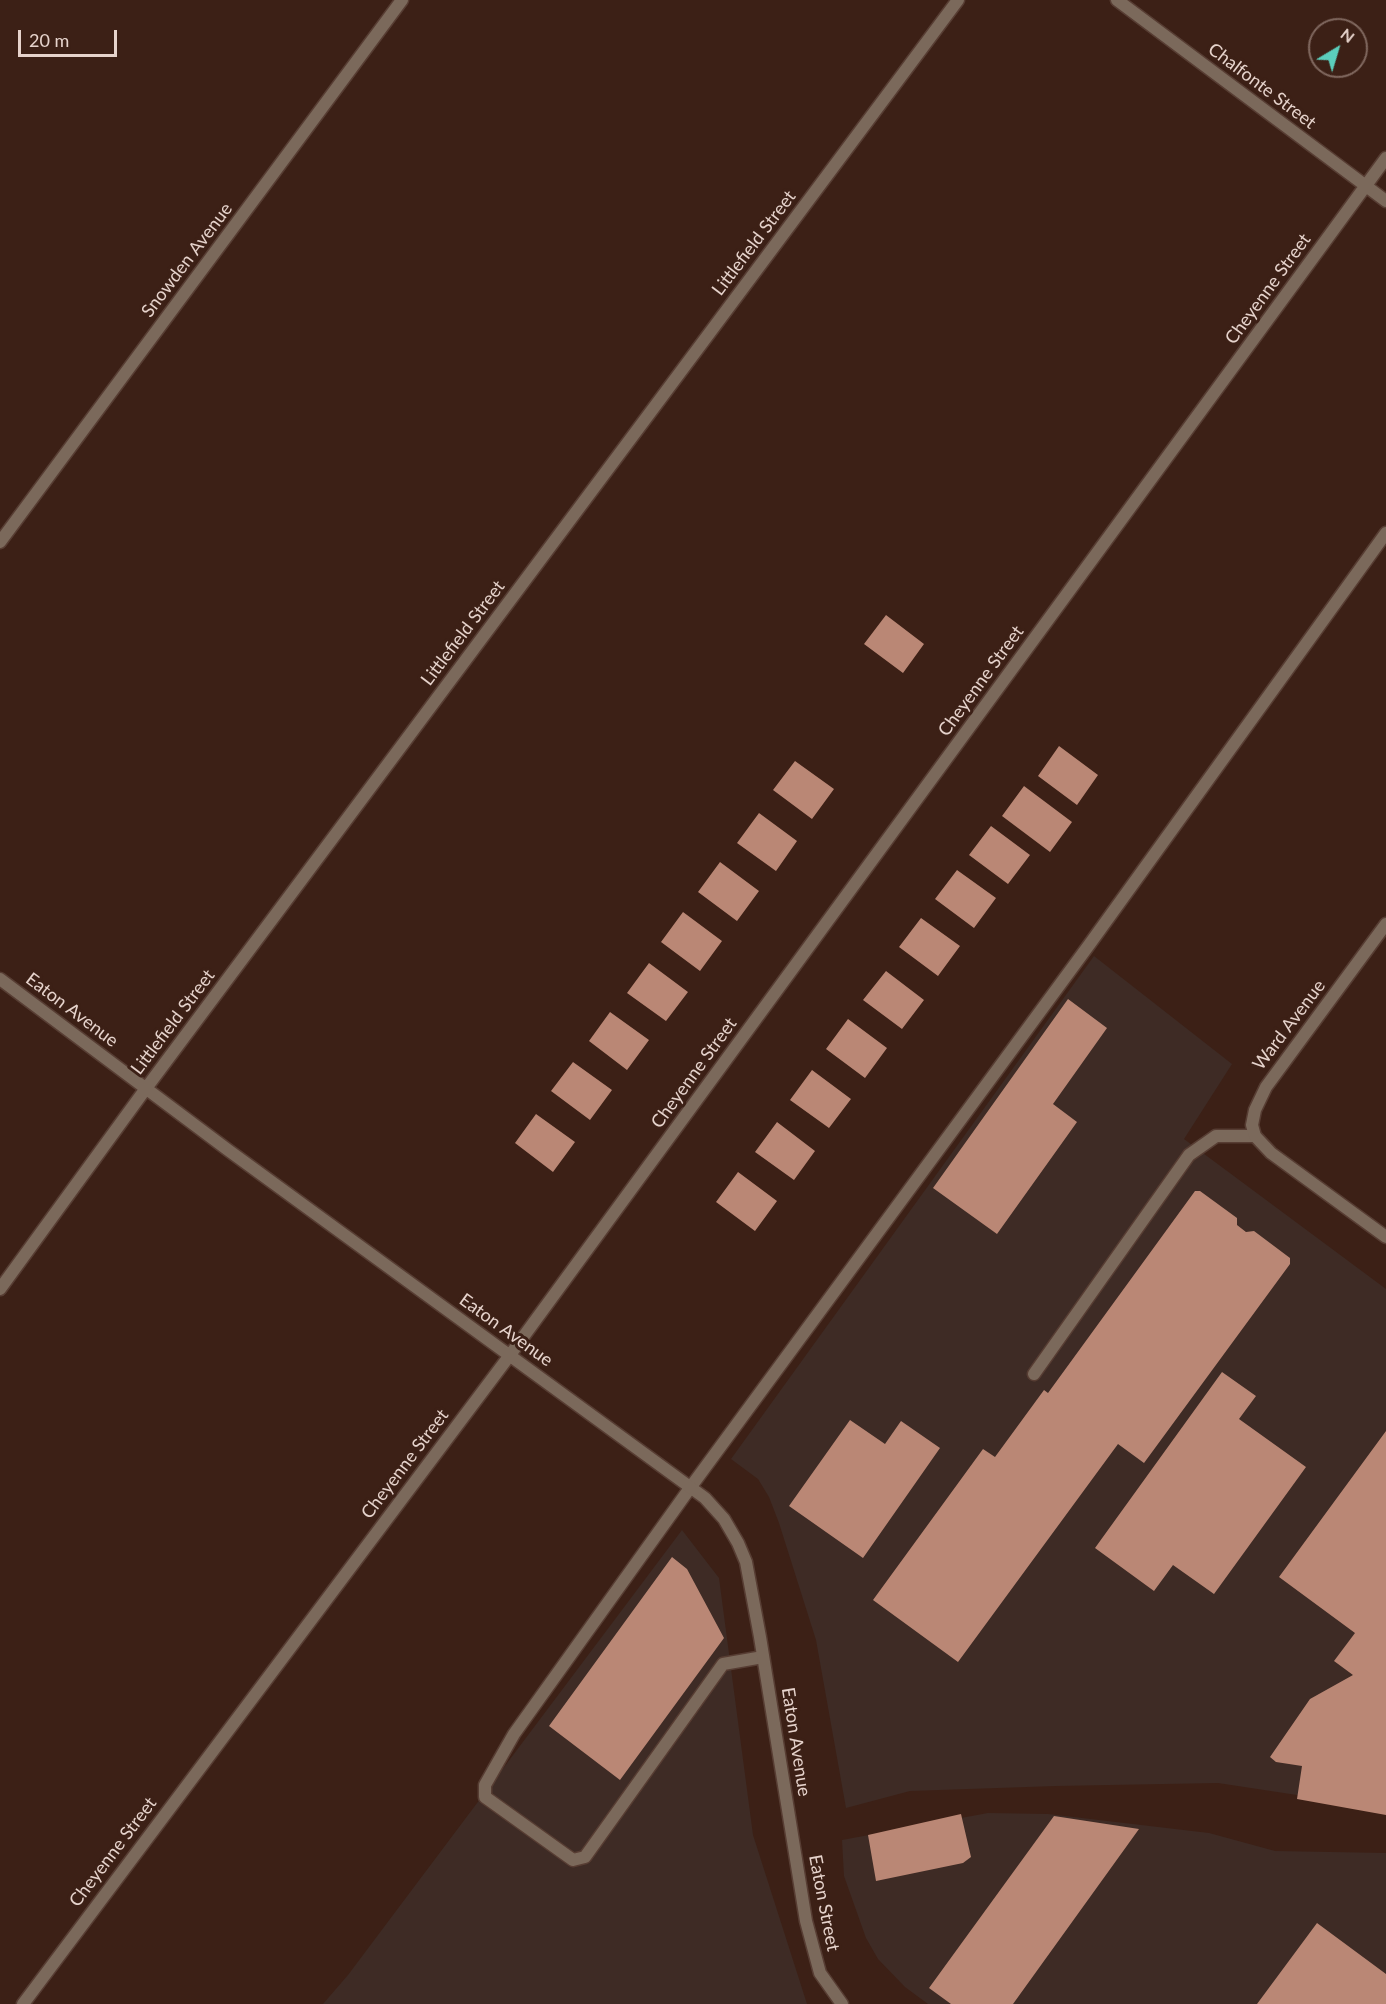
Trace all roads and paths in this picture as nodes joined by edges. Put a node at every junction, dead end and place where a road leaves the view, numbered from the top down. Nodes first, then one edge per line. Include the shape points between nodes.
1 (402, 0) edge
2 (958, 0) edge
3 (1117, 0) edge
4 (1386, 158) edge
5 (1366, 186) junction
6 (1386, 201) edge
7 (1386, 533) edge
8 (0, 542) edge
9 (1386, 924) edge
10 (0, 979) edge
11 (147, 1087) junction
12 (1255, 1136) junction
13 (1386, 1238) edge
14 (0, 1288) edge
15 (510, 1354) junction
16 (1034, 1374) dead end
17 (690, 1488) junction
18 (764, 1657) junction
19 (793, 1838) joint
20 (23, 2004) edge
21 (842, 2004) edge

1 - 8 street, Snowden Avenue
2 - 11 street, Littlefield Street
3 - 5 street, Chalfonte Street
4 - 5 street, Cheyenne Street
5 - 6 street, Chalfonte Street
5 - 15 street, Cheyenne Street
7 - 17 street
9 - 12 street, Ward Avenue via 1266,1087 1252,1125
10 - 11 street, Eaton Avenue
11 - 14 street, Littlefield Street
11 - 15 street, Eaton Avenue
12 - 13 street via 1271,1153
12 - 16 street via 1216,1136 1189,1155
15 - 17 street, Eaton Avenue
15 - 20 street, Cheyenne Street
17 - 18 street, Eaton Avenue via 724,1519 738,1543 746,1562
17 - 18 street via 514,1734 485,1785 485,1797 573,1860 585,1857 723,1664
18 - 19 street, Eaton Avenue
19 - 21 street, Eaton Street via 806,1922 820,1972

